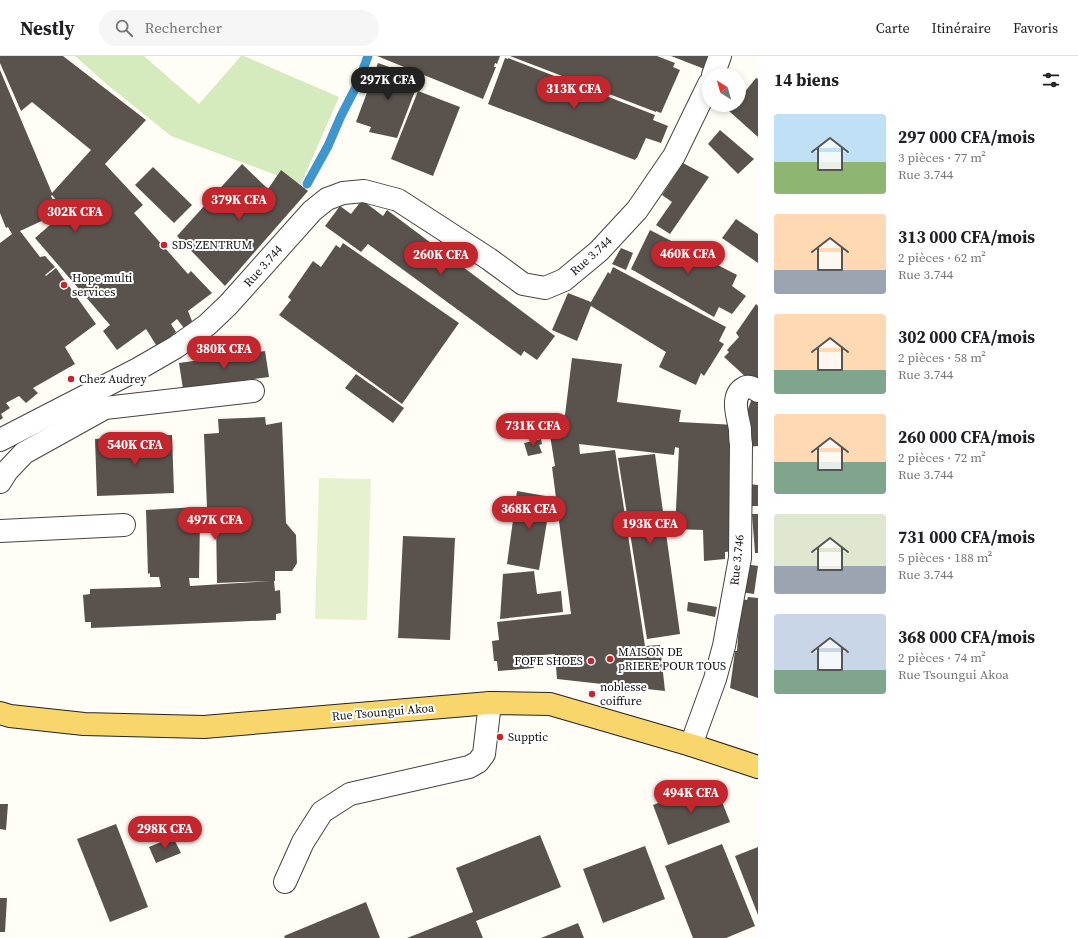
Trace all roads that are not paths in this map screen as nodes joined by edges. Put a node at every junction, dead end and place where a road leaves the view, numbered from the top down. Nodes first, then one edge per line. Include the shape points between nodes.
1 (720, 56) edge
2 (716, 68) edge
3 (702, 98) edge
4 (253, 391) dead end
5 (758, 391) edge
6 (0, 440) edge
7 (0, 482) edge
8 (124, 525) dead end
9 (0, 531) edge
10 (490, 703) junction
11 (0, 713) edge
12 (691, 745) junction
13 (758, 767) edge
14 (285, 882) dead end

1 - 2 street
3 - 6 street, Rue 3.744 via 674,156 637,210 599,251 564,280 546,288 523,284 398,200 364,191 343,193 327,199 312,211 228,306 207,325 138,369
4 - 7 street via 105,408 24,453
5 - 12 street, Rue 3.746 via 748,386 737,395 741,444 740,558 724,646
8 - 9 street
10 - 11 main road, Rue Tsoungui Akoa via 204,727 84,724
10 - 12 main road, Rue Tsoungui Akoa via 550,704
10 - 14 street via 484,754 478,762 469,767 350,794 322,812 303,842
12 - 13 main road, Rue Tsoungui Akoa

